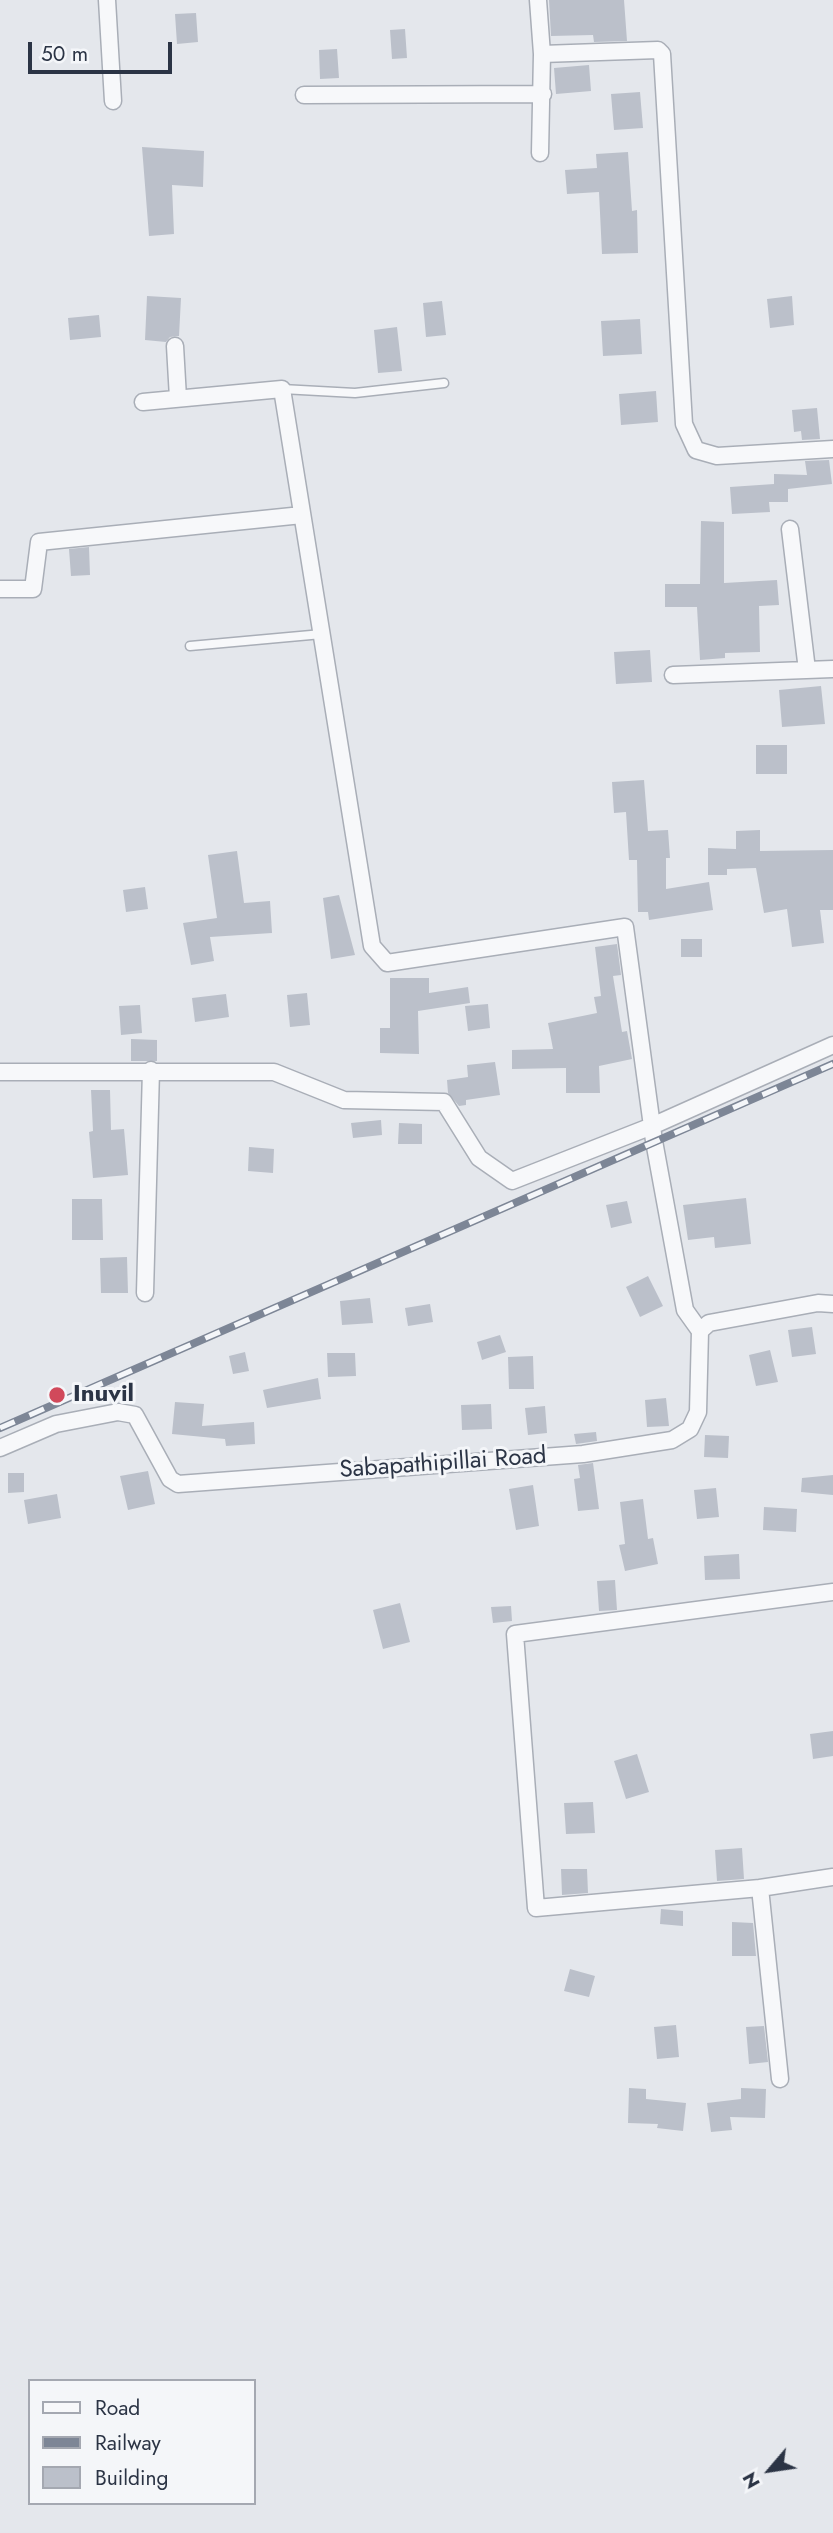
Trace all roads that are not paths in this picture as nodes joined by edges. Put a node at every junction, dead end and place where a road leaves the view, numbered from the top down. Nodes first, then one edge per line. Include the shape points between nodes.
1 (107, 0) edge
2 (538, 0) edge
3 (542, 54) junction
4 (542, 94) junction
5 (304, 95) dead end
6 (113, 101) dead end
7 (540, 153) dead end
8 (174, 345) dead end
9 (444, 383) dead end
10 (282, 389) junction
11 (178, 398) junction
12 (143, 402) dead end
13 (833, 449) edge
14 (302, 515) junction
15 (790, 529) dead end
16 (0, 589) edge
17 (322, 634) junction
18 (190, 646) dead end
19 (833, 669) edge
20 (807, 670) junction
21 (673, 675) dead end
22 (833, 1045) edge
23 (151, 1070) junction
24 (0, 1072) edge
25 (652, 1126) junction
26 (145, 1293) dead end
27 (833, 1304) edge
28 (700, 1331) junction
29 (0, 1448) edge
30 (833, 1592) edge
31 (833, 1877) edge
32 (760, 1888) junction
33 (780, 2079) dead end

1 - 6 street
2 - 3 street
3 - 4 street
3 - 13 street via 658,50 662,54 684,424 696,450 717,456
4 - 5 street
4 - 7 street
8 - 11 street
9 - 10 lane via 355,393
10 - 11 street
10 - 14 street
11 - 12 street
14 - 16 street via 39,542 33,590
14 - 17 street
15 - 20 street
17 - 18 lane
17 - 25 street via 372,946 387,963 625,927
19 - 20 street
20 - 21 street
22 - 25 street
23 - 24 street
23 - 25 street via 274,1072 344,1100 444,1102 479,1158 512,1181
23 - 26 street
25 - 28 street via 685,1310
27 - 28 street via 709,1324
28 - 29 street, Sabapathipillai Road via 698,1412 690,1429 672,1440 583,1454 178,1485 170,1479 135,1415 118,1412 56,1424
30 - 32 street via 515,1634 536,1908
31 - 32 street
32 - 33 street

